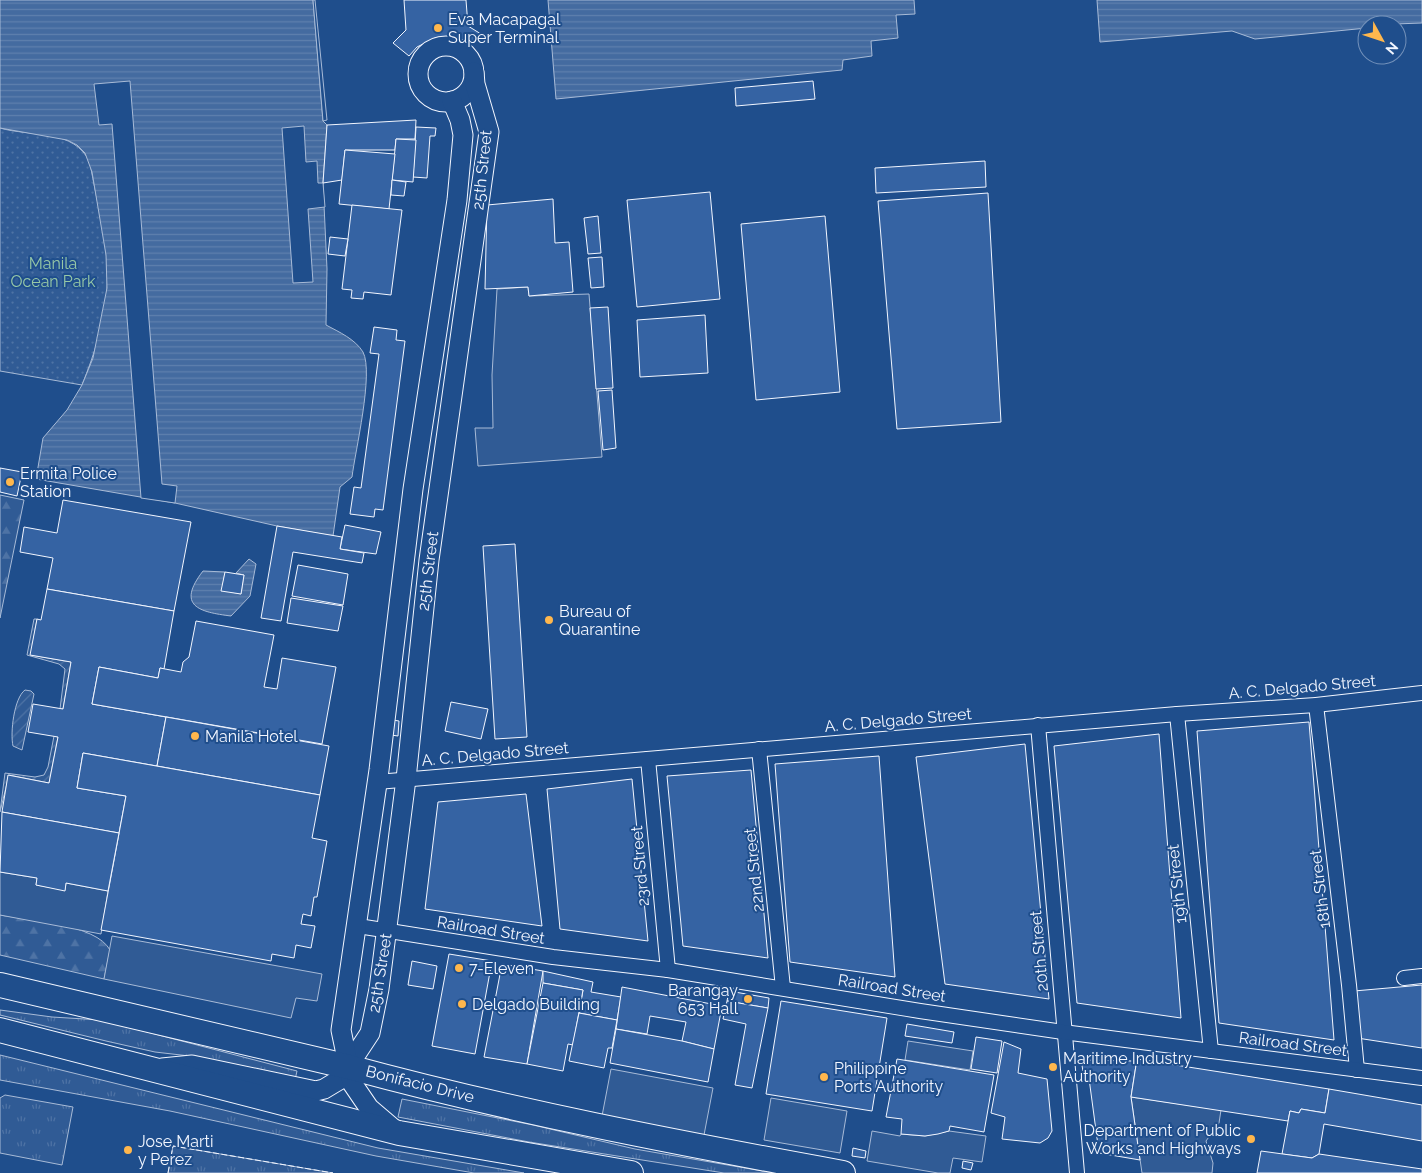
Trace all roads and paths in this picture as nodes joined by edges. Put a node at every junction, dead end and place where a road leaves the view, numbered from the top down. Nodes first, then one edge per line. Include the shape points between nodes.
1 (474, 72) junction
2 (452, 101) junction
3 (401, 584) junction
4 (426, 587) junction
5 (1422, 693) edge
6 (1316, 705) junction
7 (1177, 714) junction
8 (1038, 726) junction
9 (759, 749) junction
10 (648, 759) junction
11 (406, 779) junction
12 (377, 782) junction
13 (358, 926) junction
14 (387, 931) junction
15 (668, 970) junction
16 (1422, 976) edge
17 (1404, 978) dead end
18 (0, 985) edge
19 (783, 988) junction
20 (0, 1030) edge
21 (1063, 1032) junction
22 (1211, 1051) junction
23 (349, 1067) junction
24 (153, 1069) junction
25 (1357, 1070) junction
26 (1422, 1078) edge
27 (399, 1133) junction
28 (631, 1173) edge
29 (843, 1173) edge
30 (1077, 1173) edge

1 - 2 street via 474,80 466,94
1 - 2 street, 25th Street via 470,59 456,47 438,47 423,58 418,71 423,90 439,101
1 - 4 street, 25th Street via 474,84 489,132
2 - 3 street, 25th Street via 463,135 457,200
3 - 4 street
3 - 12 street, 25th Street
4 - 11 street, 25th Street
5 - 6 street, A. C. Delgado Street
6 - 7 street, A. C. Delgado Street
6 - 25 street, 18th Street
7 - 8 street, A. C. Delgado Street
7 - 22 street, 19th Street
8 - 9 street, A. C. Delgado Street
8 - 21 street, 20th Street
9 - 10 street, A. C. Delgado Street
9 - 19 street, 22nd Street
10 - 11 street, A. C. Delgado Street
10 - 15 street, 23rd Street
11 - 12 street, A. C. Delgado Street
11 - 14 street, 25th Street
12 - 13 street, 25th Street
13 - 14 street, Railroad Street
13 - 23 street, 25th Street via 341,1030
14 - 15 street, Railroad Street via 553,957
14 - 23 street, 25th Street via 370,1034
15 - 19 street, Railroad Street
16 - 17 street
18 - 23 highway, Bonifacio Drive
19 - 21 street, Railroad Street
20 - 24 highway
21 - 22 street, Railroad Street
21 - 30 street, 20th Street
22 - 25 street, Railroad Street
23 - 24 street, 25th Street via 339,1080 316,1091 192,1065
23 - 27 street, 25th Street via 352,1083 359,1095 378,1117
23 - 29 highway, Bonifacio Drive via 610,1128
24 - 27 highway
25 - 26 street, Railroad Street
27 - 28 highway

